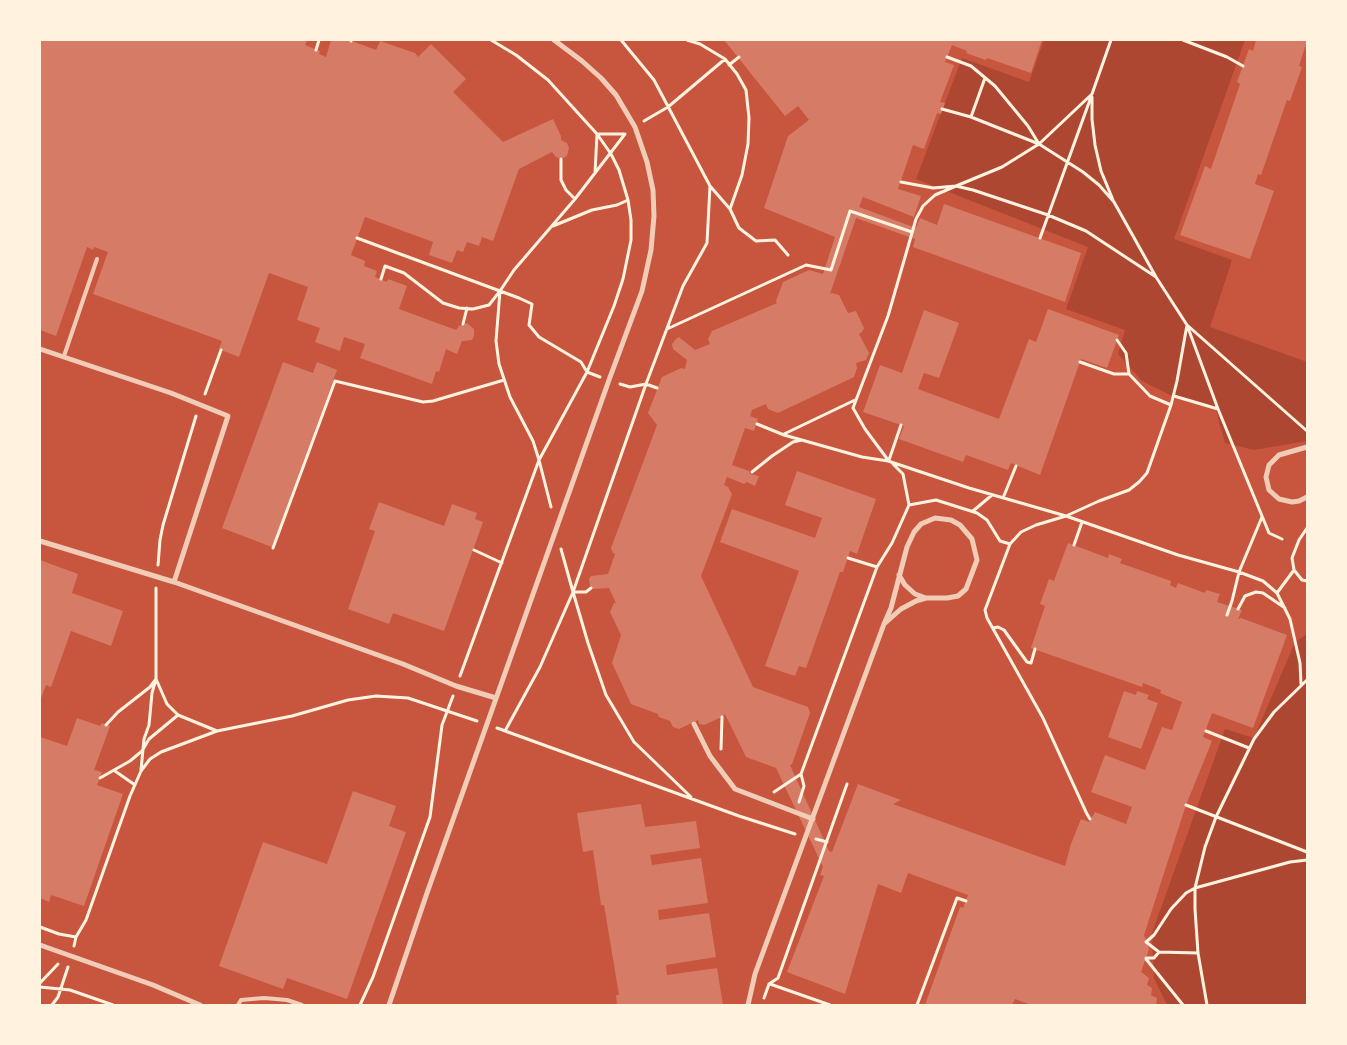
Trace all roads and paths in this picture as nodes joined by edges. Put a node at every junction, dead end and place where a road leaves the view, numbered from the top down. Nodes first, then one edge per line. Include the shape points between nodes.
1 (319, 40) edge
2 (491, 40) edge
3 (554, 40) edge
4 (621, 40) edge
5 (687, 40) edge
6 (1111, 40) edge
7 (1183, 40) edge
8 (316, 50) dead end
9 (739, 57) dead end
10 (947, 57) dead end
11 (725, 59) junction
12 (729, 65) junction
13 (1243, 66) dead end
14 (985, 78) junction
15 (1092, 94) junction
16 (668, 107) junction
17 (942, 109) dead end
18 (971, 117) junction
19 (635, 127) junction
20 (597, 134) junction
21 (625, 134) junction
22 (1039, 144) junction
23 (611, 154) junction
24 (561, 159) dead end
25 (1067, 162) junction
26 (595, 174) junction
27 (901, 182) dead end
28 (710, 186) junction
29 (956, 186) junction
30 (575, 198) junction
31 (628, 200) junction
32 (1114, 202) junction
33 (730, 209) junction
34 (1048, 215) junction
35 (552, 227) junction
36 (912, 232) junction
37 (357, 238) dead end
38 (1040, 238) dead end
39 (788, 255) dead end
40 (97, 259) dead end
41 (1156, 277) junction
42 (381, 279) dead end
43 (500, 291) junction
44 (467, 308) junction
45 (463, 324) dead end
46 (1187, 324) junction
47 (667, 329) junction
48 (1117, 340) dead end
49 (40, 349) edge
50 (64, 356) junction
51 (1080, 362) dead end
52 (586, 372) junction
53 (1129, 374) junction
54 (504, 380) junction
55 (1174, 396) junction
56 (855, 400) junction
57 (1171, 406) junction
58 (1218, 409) junction
59 (757, 424) dead end
60 (901, 425) dead end
61 (1307, 431) edge
62 (784, 435) junction
63 (804, 439) junction
64 (1307, 448) edge
65 (539, 460) junction
66 (888, 461) junction
67 (1016, 466) dead end
68 (752, 472) dead end
69 (992, 495) junction
70 (1307, 497) edge
71 (1003, 498) junction
72 (909, 506) dead end
73 (973, 511) dead end
74 (1066, 516) junction
75 (1262, 516) junction
76 (1082, 522) junction
77 (1307, 528) edge
78 (556, 529) junction
79 (1282, 539) dead end
80 (40, 540) edge
81 (1074, 545) dead end
82 (273, 548) dead end
83 (474, 550) dead end
84 (848, 558) dead end
85 (502, 563) junction
86 (877, 567) dead end
87 (1294, 570) junction
88 (1239, 572) junction
89 (899, 574) junction
90 (174, 582) junction
91 (1307, 582) edge
92 (591, 588) dead end
93 (573, 592) junction
94 (1277, 593) junction
95 (926, 598) junction
96 (1285, 608) junction
97 (1238, 609) dead end
98 (1227, 615) dead end
99 (884, 624) junction
100 (993, 628) junction
101 (1035, 649) dead end
102 (1307, 680) edge
103 (1301, 684) junction
104 (456, 686) junction
105 (496, 698) junction
106 (447, 711) junction
107 (178, 715) junction
108 (722, 717) dead end
109 (487, 724) junction
110 (694, 724) dead end
111 (106, 725) dead end
112 (217, 731) junction
113 (505, 731) junction
114 (1206, 731) dead end
115 (1249, 748) junction
116 (720, 770) junction
117 (115, 771) junction
118 (801, 774) dead end
119 (100, 778) dead end
120 (847, 784) dead end
121 (135, 785) junction
122 (693, 798) junction
123 (762, 799) junction
124 (1186, 805) dead end
125 (1216, 818) junction
126 (813, 819) junction
127 (1090, 819) dead end
128 (806, 836) junction
129 (827, 842) junction
130 (1307, 852) edge
131 (1307, 860) edge
132 (1195, 888) junction
133 (966, 901) dead end
134 (40, 927) edge
135 (76, 937) junction
136 (40, 945) edge
137 (1159, 952) junction
138 (1198, 953) junction
139 (72, 956) junction
140 (40, 982) edge
141 (769, 984) junction
142 (40, 987) edge
143 (61, 988) junction
144 (52, 1005) edge
145 (113, 1005) edge
146 (200, 1005) edge
147 (238, 1005) edge
148 (302, 1005) edge
149 (360, 1005) edge
150 (390, 1005) edge
151 (748, 1005) edge
152 (762, 1005) edge
153 (829, 1005) edge
154 (917, 1005) edge
155 (1184, 1005) edge
156 (1207, 1005) edge

1 - 8 path
2 - 20 path via 548,80
3 - 19 street via 601,78
4 - 16 path via 654,80
5 - 11 path
6 - 15 path
7 - 13 path via 1227,56
9 - 12 path
10 - 14 path via 971,66
11 - 12 path
11 - 16 path
12 - 33 path via 746,90 749,118 742,175
14 - 18 path
14 - 22 path via 1008,100
15 - 22 path
15 - 25 path
15 - 32 path via 1095,145 1101,171
16 - 19 path
16 - 28 path
17 - 18 path
18 - 22 path
19 - 21 path
19 - 78 street via 653,190 649,264
20 - 21 path
20 - 23 path
20 - 26 path
21 - 23 path
22 - 25 path
22 - 29 path via 1002,167
23 - 26 path
23 - 31 path
24 - 30 path via 561,180
25 - 32 path via 1083,172
25 - 34 path
26 - 30 path
27 - 29 path via 932,188
28 - 33 path
28 - 47 path via 707,243 683,286
29 - 34 path
29 - 36 path via 923,206
30 - 35 path
31 - 35 path via 592,210
31 - 52 path via 631,240 623,279
32 - 41 path
33 - 39 path via 739,228 756,241 775,240
34 - 38 path
34 - 41 path via 1086,231
35 - 43 path via 533,246
36 - 47 path via 850,211 831,270 806,265
36 - 56 path via 888,316
37 - 43 path
40 - 50 lane
41 - 46 path
42 - 44 path via 385,266 404,273 443,303
43 - 44 path via 489,305
43 - 52 path via 532,304 529,325 539,337 581,362
43 - 54 path via 496,341
44 - 45 path
46 - 55 path
46 - 58 path
46 - 61 path
47 - 93 path
48 - 53 path via 1126,353
49 - 50 street
50 - 90 street via 171,392 228,416
51 - 53 path via 1114,374
52 - 65 path
53 - 57 path via 1150,396
54 - 65 path
54 - 82 path via 423,402 335,381
55 - 57 path
55 - 58 path
56 - 62 path
56 - 66 path via 853,408 856,415
57 - 74 path via 1147,473 1140,482 1129,490
58 - 75 path
59 - 62 path
60 - 66 path
62 - 63 path
63 - 66 path via 862,457
63 - 68 path via 786,447
64 - 70 street via 1279,455 1269,465 1266,477 1269,490 1279,499 1292,502
65 - 78 path
65 - 85 path
66 - 69 path
66 - 72 path via 904,474
67 - 71 path
69 - 71 path
69 - 73 path
71 - 74 path
74 - 76 path
74 - 100 path via 1021,532 1010,544 986,610
75 - 79 path via 1270,533
75 - 88 path
76 - 81 path
76 - 88 path
77 - 87 path via 1292,558
78 - 93 path
78 - 105 street
80 - 90 street
83 - 85 path
84 - 86 path
85 - 104 path
87 - 91 path
87 - 94 path
88 - 94 path via 1263,581
88 - 98 path
89 - 95 street via 915,594
89 - 95 street via 907,547 921,524 935,518 952,520 960,525 972,539 977,560 966,589 958,596
89 - 99 street
90 - 104 street
92 - 93 path via 586,592
93 - 113 path via 540,667
93 - 122 path via 606,695 634,742
94 - 96 path
95 - 99 street via 901,609
96 - 97 path via 1263,593 1256,592 1245,596
96 - 103 path via 1300,663
99 - 126 street
100 - 101 path via 1004,630 1027,662 1030,663
100 - 127 path via 1043,718
102 - 103 path
103 - 115 path via 1274,712
104 - 105 street
104 - 106 path
105 - 109 street
106 - 109 path
106 - 112 path via 408,698 376,696
106 - 149 path via 442,725 430,817 374,977
107 - 111 path via 167,704 156,679
107 - 112 path
107 - 117 path via 148,739 142,751
108 - 116 path
109 - 113 path
109 - 150 street
110 - 116 street
112 - 121 path via 150,759
113 - 122 path
114 - 115 path
115 - 125 path
116 - 123 street via 735,789
117 - 119 path
117 - 121 path
118 - 123 path
120 - 129 path
121 - 135 path via 86,920
122 - 128 path
123 - 126 street
124 - 125 path
125 - 130 path
125 - 132 path
126 - 128 street
128 - 129 path
128 - 151 street via 755,974
129 - 141 path via 778,978
131 - 132 path
132 - 137 path via 1171,909 1146,942
132 - 138 path
133 - 154 path via 957,898
134 - 135 path
135 - 139 path
136 - 139 street
137 - 138 path
137 - 155 path via 1154,958 1146,958
138 - 156 path
139 - 140 path via 56,965
139 - 143 path
139 - 146 street
141 - 152 path
141 - 153 path
142 - 143 path
143 - 144 path
143 - 145 path
147 - 148 lane via 241,1000 264,998

